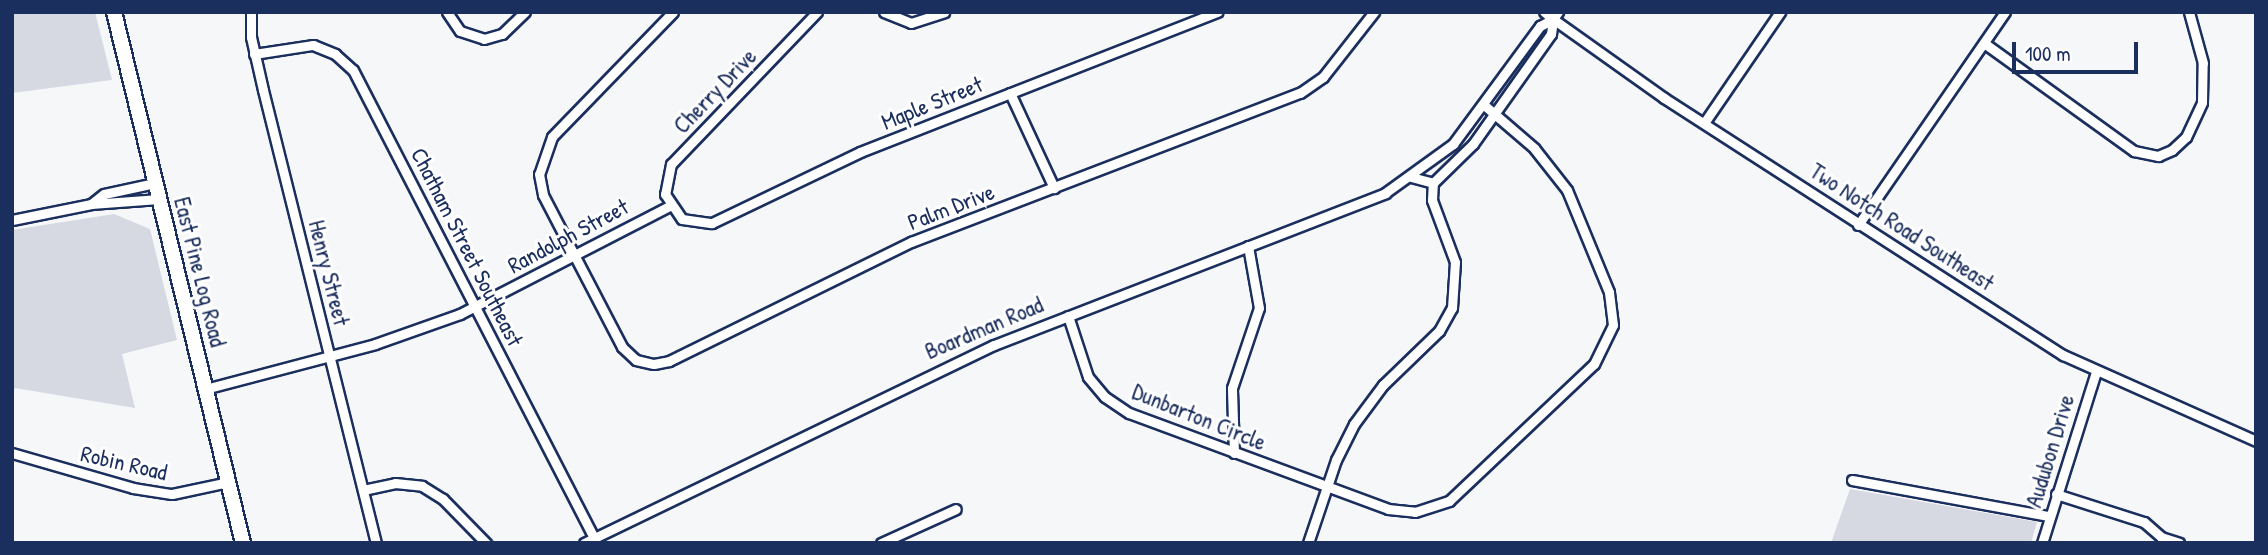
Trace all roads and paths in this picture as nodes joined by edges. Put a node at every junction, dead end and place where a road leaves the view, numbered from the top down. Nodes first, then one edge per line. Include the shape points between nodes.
1 (114, 12) edge
2 (251, 12) edge
3 (447, 12) edge
4 (525, 12) edge
5 (673, 12) edge
6 (817, 12) edge
7 (884, 12) edge
8 (944, 12) edge
9 (1217, 12) edge
10 (1374, 12) edge
11 (1780, 12) edge
12 (2005, 12) edge
13 (2189, 12) edge
14 (1552, 15) edge
15 (1984, 43) junction
16 (254, 54) junction
17 (1010, 93) junction
18 (1484, 105) junction
19 (1496, 116) junction
20 (1704, 123) junction
21 (1411, 177) junction
22 (155, 183) junction
23 (1433, 183) junction
24 (1054, 188) junction
25 (159, 199) junction
26 (91, 204) junction
27 (669, 206) junction
28 (12, 220) edge
29 (1858, 225) junction
30 (1248, 246) junction
31 (575, 255) junction
32 (476, 306) junction
33 (1068, 316) junction
34 (330, 355) junction
35 (2095, 372) junction
36 (205, 389) junction
37 (2256, 441) edge
38 (12, 453) edge
39 (1234, 453) junction
40 (1852, 480) dead end
41 (228, 482) junction
42 (1326, 487) junction
43 (363, 490) junction
44 (2056, 494) junction
45 (956, 509) dead end
46 (2049, 516) junction
47 (594, 538) junction
48 (243, 543) edge
49 (376, 543) edge
50 (486, 543) edge
51 (584, 543) edge
52 (881, 543) edge
53 (1308, 543) edge
54 (2042, 543) edge
55 (2179, 543) edge

1 - 22 main road, East Pine Log Road
2 - 16 street, Henry Street
3 - 4 street via 460,31 484,39 502,34
5 - 31 street, Palm Drive via 557,131 544,151 542,190
6 - 27 street, Cherry Drive via 671,164 664,181
7 - 8 street via 911,23
9 - 17 street, Maple Street
10 - 24 street, Palm Drive via 1323,76 1300,93
11 - 20 street
12 - 15 street
13 - 15 street via 2203,63 2202,102 2186,137 2158,156 2134,151
14 - 18 street, Boardman Road
14 - 19 street via 1551,34
14 - 20 street, Two Notch Road Southeast
15 - 29 street
16 - 32 street, Chatham Street Southeast via 313,46 348,64
16 - 34 street, Henry Street
17 - 24 street
17 - 27 street, Maple Street via 860,152 712,223 688,222
18 - 19 street, Dunbarton Circle
18 - 21 street, Boardman Road via 1453,144
19 - 23 street
19 - 42 street, Dunbarton Circle via 1544,157 1573,202 1611,299 1613,325 1605,350 1450,502 1424,511 1397,511
20 - 29 street, Two Notch Road Southeast
21 - 23 street
21 - 30 street, Boardman Road via 1385,192
22 - 25 main road, East Pine Log Road
22 - 26 street via 104,194
23 - 42 street via 1432,200 1455,261 1452,308 1438,331 1363,410
24 - 31 street, Palm Drive via 911,242 660,364 641,362 625,352
25 - 26 street
25 - 36 main road, East Pine Log Road
26 - 28 street
27 - 31 street, Randolph Street
29 - 35 street, Two Notch Road Southeast
30 - 33 street, Boardman Road
30 - 39 street via 1259,308 1232,388
31 - 32 street, Randolph Street
32 - 34 street, Randolph Street via 404,335
32 - 47 street, Chatham Street Southeast
33 - 39 street, Dunbarton Circle via 1079,360 1105,397 1129,413
33 - 47 street, Boardman Road via 916,380
34 - 36 street, Randolph Street
34 - 43 street, Henry Street
35 - 37 street, Two Notch Road Southeast
35 - 44 street, Audubon Drive
36 - 41 main road, East Pine Log Road
38 - 41 street, Robin Road via 172,494
39 - 42 street, Dunbarton Circle
40 - 46 street
41 - 48 main road, East Pine Log Road
42 - 53 street
43 - 49 street, Henry Street
43 - 50 street via 395,482 429,489
44 - 46 street, Audubon Drive
44 - 55 street via 2144,522 2161,537
45 - 52 street
46 - 54 street, Audubon Drive
47 - 51 street, Boardman Road

